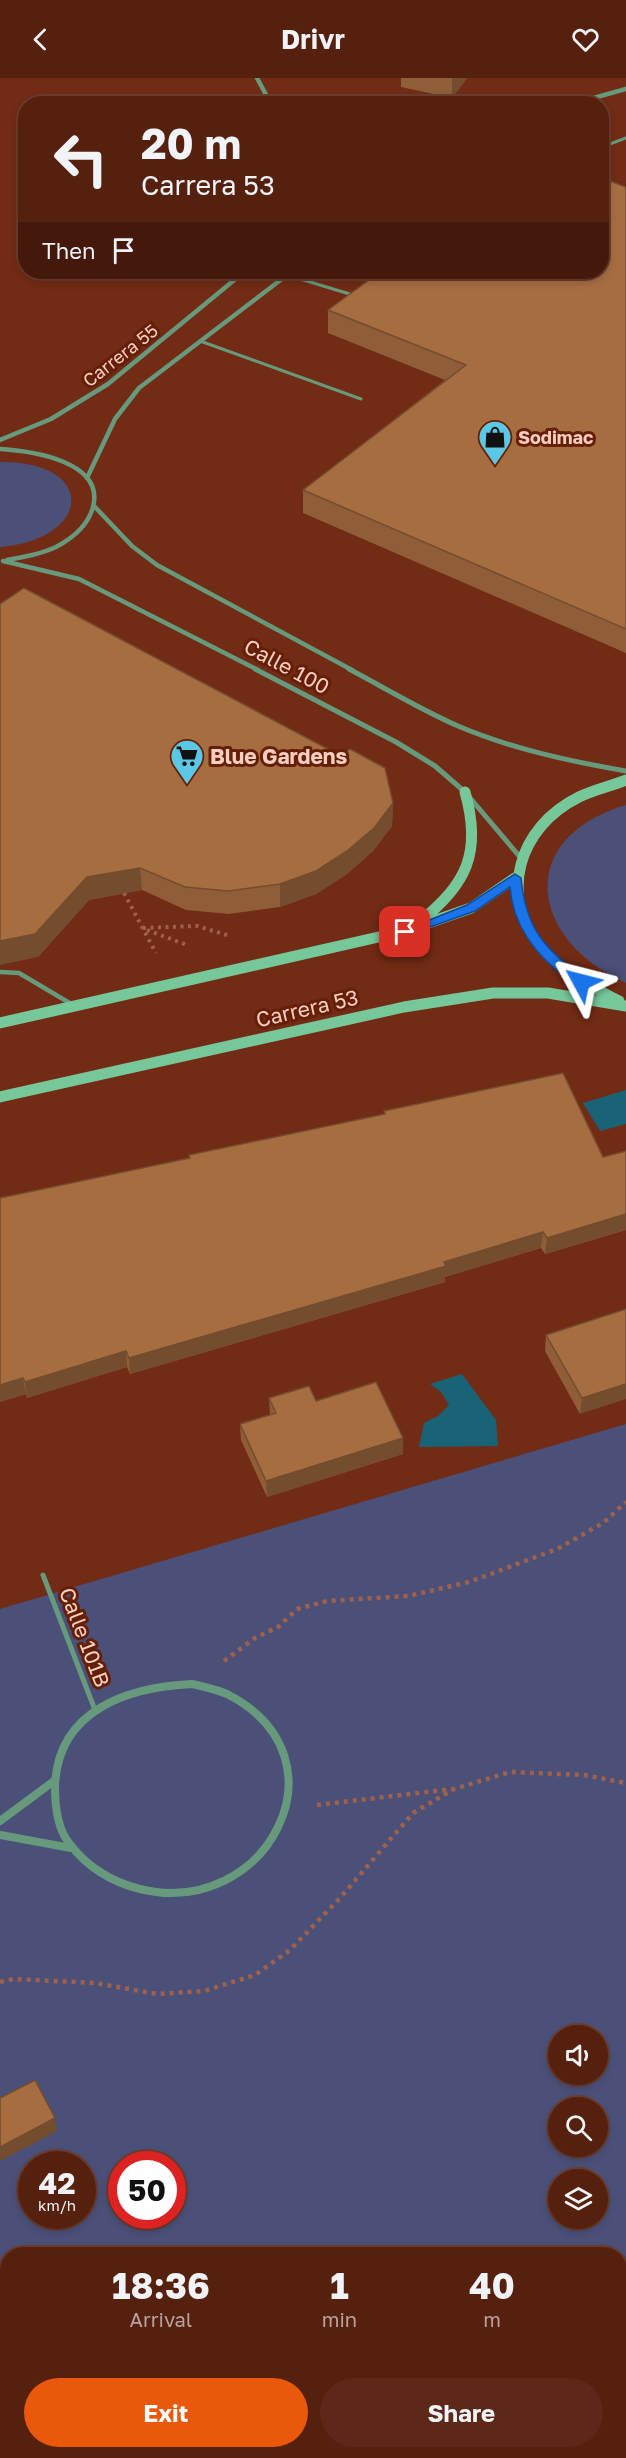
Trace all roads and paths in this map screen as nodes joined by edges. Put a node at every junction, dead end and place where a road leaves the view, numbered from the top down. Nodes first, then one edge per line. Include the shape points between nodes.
1 (257, 78) edge
2 (626, 89) edge
3 (267, 96) edge
4 (601, 96) edge
5 (626, 138) edge
6 (609, 144) edge
7 (235, 279) edge
8 (281, 279) edge
9 (307, 279) edge
10 (362, 297) edge
11 (200, 341) junction
12 (361, 399) dead end
13 (0, 441) edge
14 (0, 449) edge
15 (87, 478) junction
16 (95, 507) junction
17 (1, 561) edge
18 (626, 771) edge
19 (626, 780) edge
20 (465, 792) junction
21 (520, 857) junction
22 (515, 878) junction
23 (124, 893) edge
24 (143, 928) junction
25 (405, 932) junction
26 (232, 937) dead end
27 (196, 948) dead end
28 (160, 962) dead end
29 (0, 972) edge
30 (626, 1005) edge
31 (75, 1007) junction
32 (0, 1023) edge
33 (0, 1097) edge
34 (626, 1502) edge
35 (43, 1575) dead end
36 (192, 1684) junction
37 (95, 1710) junction
38 (54, 1781) junction
39 (626, 1784) edge
40 (454, 1789) junction
41 (286, 1808) junction
42 (0, 1821) edge
43 (0, 1835) edge
44 (71, 1848) junction
45 (0, 1982) edge

1 - 3 street
2 - 4 street
5 - 6 lane
7 - 13 street, Carrera 55 via 108,384 51,419
8 - 11 street, Carrera 55
9 - 10 lane
11 - 12 lane
11 - 15 street, Carrera 55 via 123,404
14 - 15 street via 52,456 73,465
15 - 16 street via 94,492
16 - 17 street via 85,526 65,543 36,555
16 - 18 street, Calle 100 via 132,546 157,565 436,716 524,752
17 - 20 street, Calle 100 via 78,579 106,591 396,742 435,766
19 - 21 main road via 580,796 553,813 533,834
20 - 21 street, Calle 100
20 - 25 main road via 475,838 470,864 434,912
21 - 22 main road
22 - 25 main road via 471,908
22 - 30 main road via 518,906 530,934 551,960 581,982
23 - 24 path
24 - 26 path via 197,926
24 - 27 path
24 - 28 path
25 - 31 main road
29 - 31 lane via 19,973
30 - 33 main road, Carrera 53 via 548,993 493,993 404,1007
31 - 32 main road
34 - 36 path via 603,1523 557,1549 469,1582 408,1596 327,1601 297,1609
35 - 37 lane, Calle 101B
36 - 37 street via 159,1685 126,1693
36 - 41 street via 226,1694 257,1714 279,1740 288,1774
37 - 38 street via 61,1754
38 - 42 street
38 - 44 street via 56,1816
39 - 40 path via 584,1775 510,1772
40 - 41 path
40 - 45 path via 413,1813 290,1950 255,1975 204,1991 157,1994 95,1983 14,1979
41 - 44 street via 272,1841 246,1868 211,1887 172,1894 132,1890 98,1873
43 - 44 street

